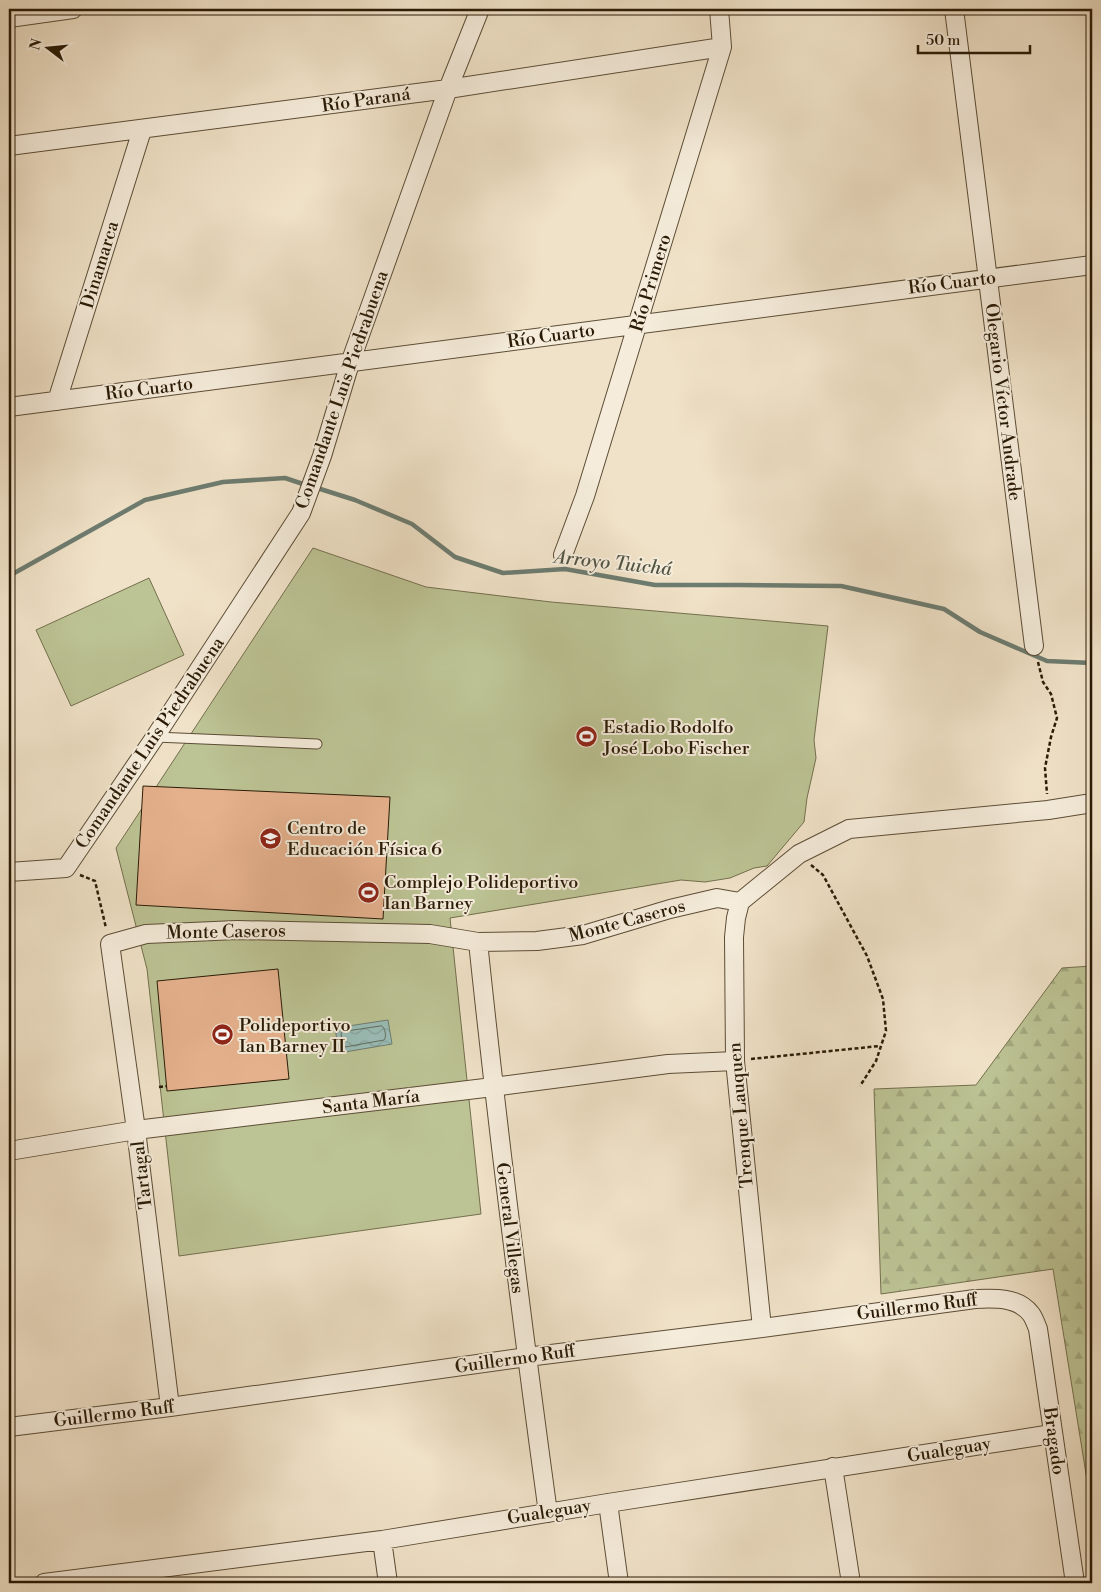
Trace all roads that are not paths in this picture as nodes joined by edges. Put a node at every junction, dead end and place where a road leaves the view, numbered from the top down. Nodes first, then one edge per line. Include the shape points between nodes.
1 (73, 9) edge
2 (480, 9) edge
3 (719, 9) edge
4 (954, 9) edge
5 (9, 18) edge
6 (722, 47) junction
7 (448, 89) junction
8 (142, 130) junction
9 (9, 146) edge
10 (1092, 265) edge
11 (987, 279) junction
12 (638, 324) junction
13 (350, 363) junction
14 (58, 401) junction
15 (9, 407) edge
16 (563, 555) dead end
17 (1034, 646) dead end
18 (156, 737) junction
19 (318, 744) dead end
20 (1092, 803) edge
21 (9, 872) edge
22 (740, 902) junction
23 (478, 942) junction
24 (110, 944) joint
25 (735, 1061) junction
26 (493, 1087) junction
27 (136, 1130) junction
28 (9, 1152) edge
29 (1022, 1305) joint
30 (762, 1328) junction
31 (527, 1356) junction
32 (170, 1407) junction
33 (9, 1427) edge
34 (1052, 1434) junction
35 (833, 1467) junction
36 (608, 1503) junction
37 (548, 1513) junction
38 (382, 1540) junction
39 (172, 1575) edge
40 (44, 1583) edge
41 (388, 1583) edge
42 (619, 1583) edge
43 (851, 1583) edge
44 (1074, 1583) edge

1 - 5 street
2 - 7 street, Comandante Luis Piedrabuena
3 - 6 street, Río Primero
4 - 11 street, Olegario Víctor Andrade
6 - 7 street, Río Paraná
6 - 12 street, Río Primero
7 - 8 street, Río Paraná
7 - 13 street, Comandante Luis Piedrabuena
8 - 9 street, Río Paraná
8 - 14 street, Dinamarca
10 - 11 street, Río Cuarto
11 - 12 street, Río Cuarto
11 - 17 street, Olegario Víctor Andrade
12 - 13 street, Río Cuarto
12 - 16 street, Río Primero via 585,496
13 - 14 street, Río Cuarto
13 - 18 street, Comandante Luis Piedrabuena via 301,514
14 - 15 street, Río Cuarto
18 - 19 lane
18 - 21 street, Comandante Luis Piedrabuena via 66,868
20 - 22 street via 849,829 799,854
22 - 23 street, Monte Caseros via 717,898 670,908 583,935 537,941
22 - 25 street, Trenque Lauquen via 734,937
23 - 24 street, Monte Caseros via 430,934 237,930 146,934
23 - 26 street, General Villegas
24 - 27 street, Tartagal
25 - 26 street, Santa María via 668,1064
25 - 30 street, Trenque Lauquen
26 - 27 street, Santa María
26 - 31 street, General Villegas
27 - 28 street, Santa María
27 - 32 street, Tartagal
29 - 30 street, Guillermo Ruff via 1000,1298 975,1299
29 - 34 street, Bragado via 1032,1315 1038,1329
30 - 31 street, Guillermo Ruff
31 - 32 street, Guillermo Ruff
31 - 37 street, General Villegas
32 - 33 street, Guillermo Ruff
34 - 35 street, Gualeguay
34 - 44 street, Bragado
35 - 36 street, Gualeguay
35 - 43 street
36 - 37 street, Gualeguay
36 - 42 street
37 - 38 street, Gualeguay
38 - 39 street, Gualeguay
38 - 41 street
39 - 40 street, Gualeguay

